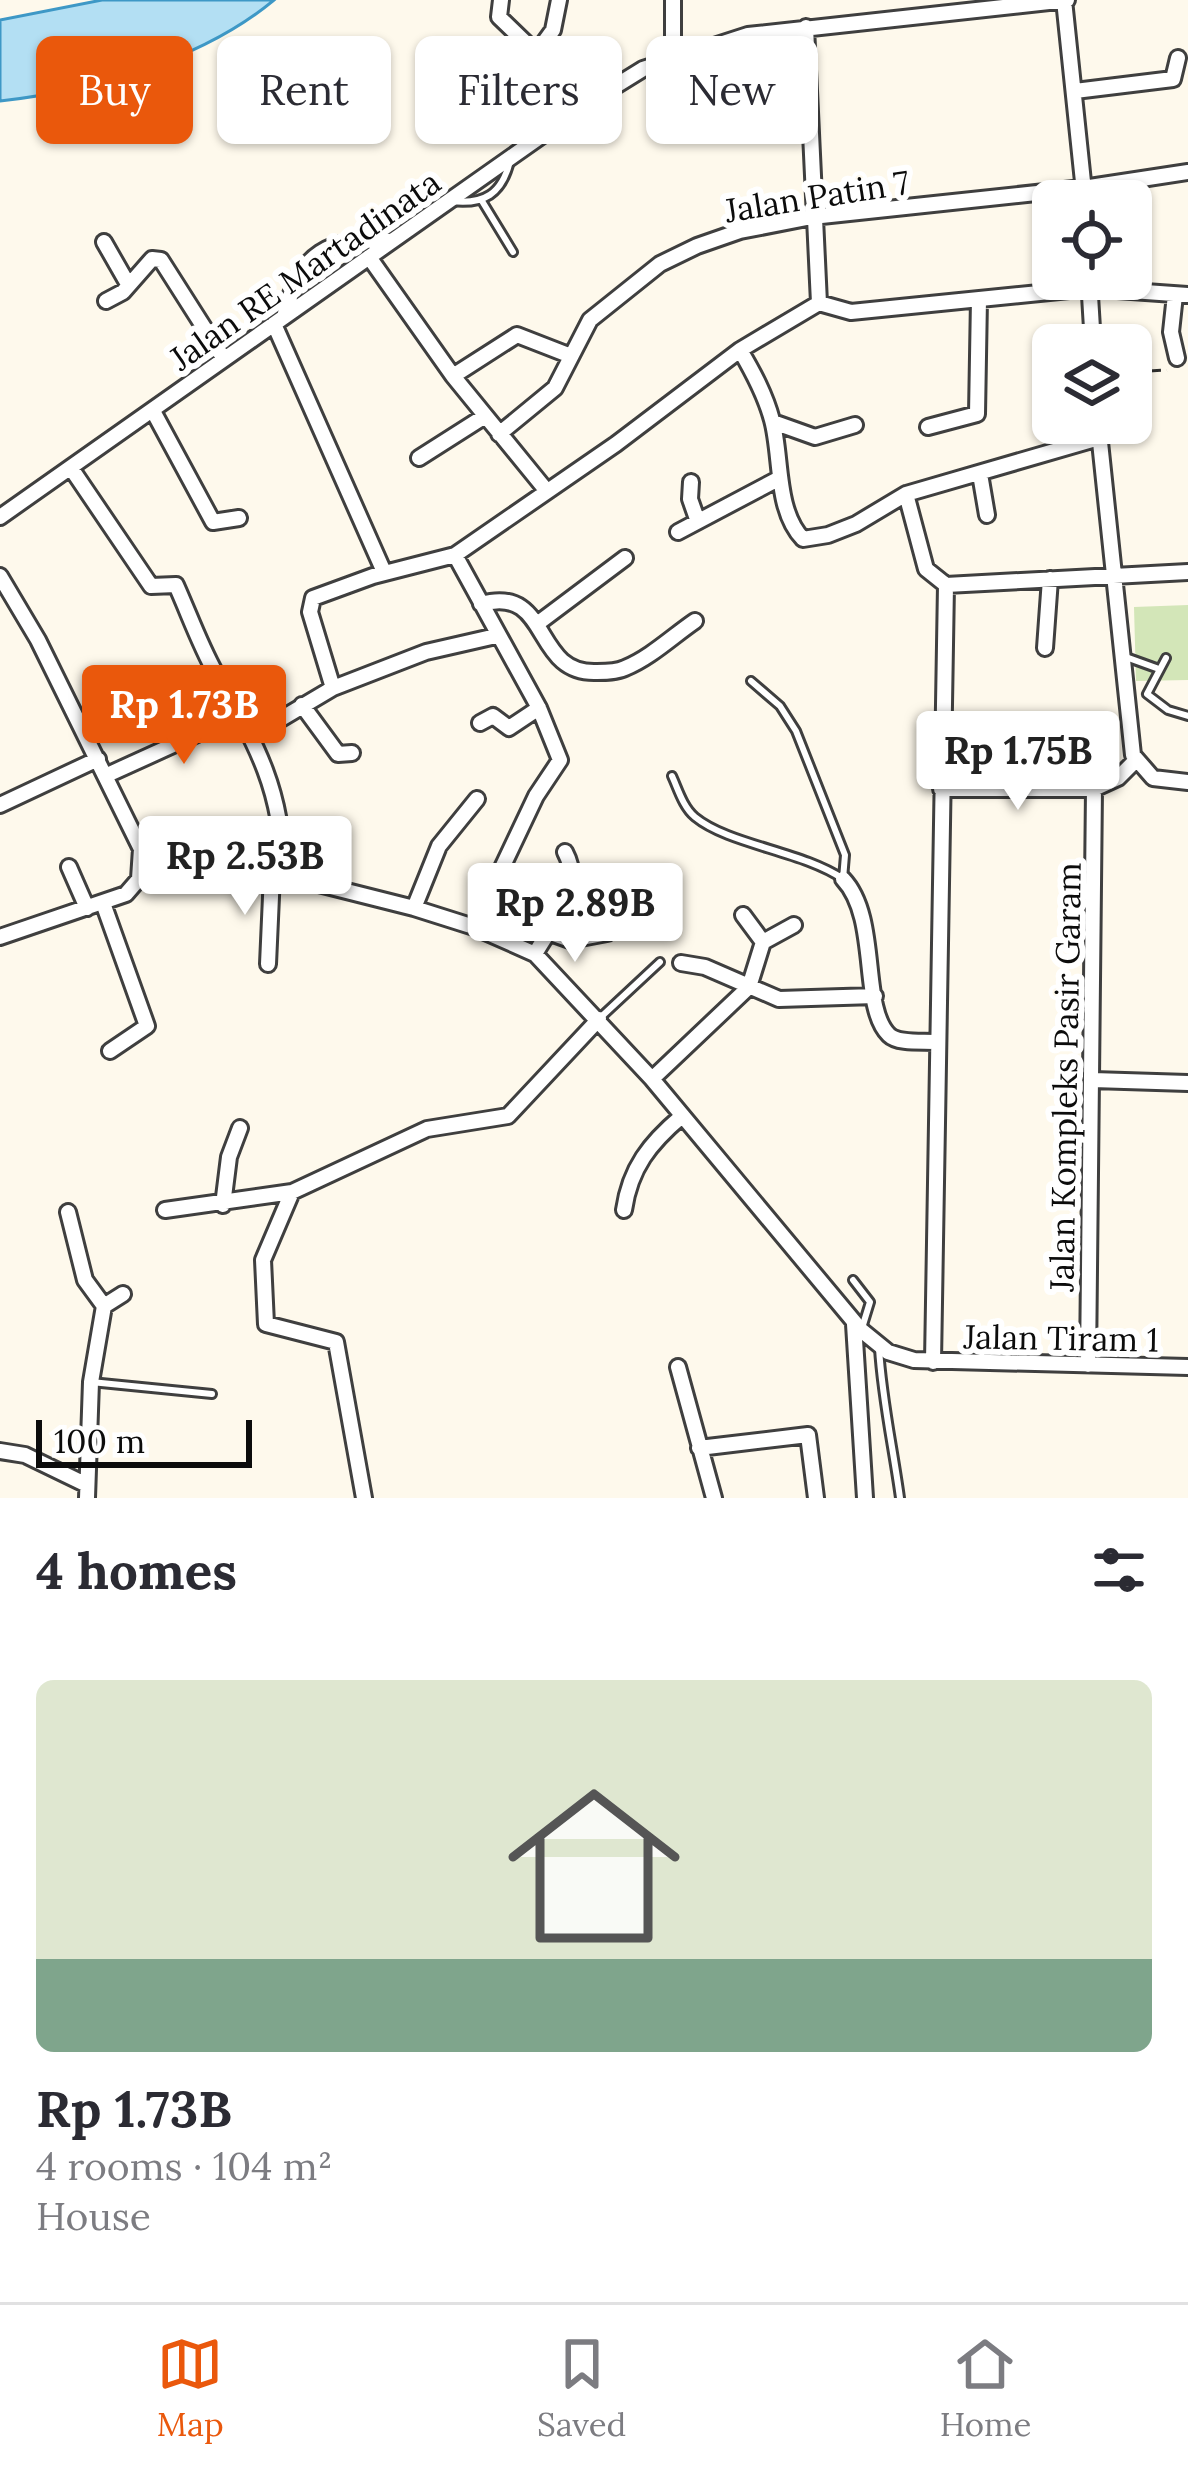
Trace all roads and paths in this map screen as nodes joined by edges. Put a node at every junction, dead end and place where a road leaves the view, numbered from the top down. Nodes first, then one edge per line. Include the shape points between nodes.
1 (501, 0) edge
2 (559, 0) edge
3 (673, 0) edge
4 (1066, 0) edge
5 (1026, 2) edge
6 (928, 7) edge
7 (806, 27) junction
8 (517, 36) edge
9 (549, 36) edge
10 (673, 36) edge
11 (745, 36) edge
12 (1178, 58) dead end
13 (1075, 91) junction
14 (530, 144) edge
15 (511, 158) junction
16 (1188, 172) edge
17 (1083, 180) edge
18 (1152, 180) edge
19 (1032, 199) edge
20 (448, 201) junction
21 (482, 201) junction
22 (812, 217) junction
23 (104, 242) dead end
24 (392, 242) junction
25 (513, 252) dead end
26 (369, 257) junction
27 (128, 284) junction
28 (1032, 291) edge
29 (1181, 295) edge
30 (980, 299) junction
31 (106, 302) dead end
32 (820, 303) junction
33 (279, 320) junction
34 (740, 350) junction
35 (572, 356) junction
36 (1177, 358) joint
37 (224, 359) junction
38 (1152, 371) edge
39 (453, 376) junction
40 (153, 411) junction
41 (485, 416) junction
42 (773, 422) junction
43 (855, 425) dead end
44 (928, 427) dead end
45 (499, 434) junction
46 (1060, 444) edge
47 (1101, 444) edge
48 (419, 458) dead end
49 (71, 468) junction
50 (980, 473) junction
51 (780, 478) junction
52 (691, 482) dead end
53 (546, 490) junction
54 (906, 494) junction
55 (987, 514) dead end
56 (0, 517) edge
57 (239, 518) dead end
58 (697, 519) junction
59 (678, 532) dead end
60 (455, 555) junction
61 (625, 558) dead end
62 (384, 572) junction
63 (1188, 572) edge
64 (0, 576) edge
65 (1115, 576) junction
66 (1050, 579) junction
67 (946, 585) junction
68 (481, 604) junction
69 (695, 621) dead end
70 (537, 624) junction
71 (496, 636) junction
72 (1045, 648) dead end
73 (1123, 656) junction
74 (1166, 658) dead end
75 (1159, 669) junction
76 (751, 681) dead end
77 (333, 688) junction
78 (302, 705) junction
79 (539, 708) junction
80 (242, 713) junction
81 (1188, 716) edge
82 (480, 723) dead end
83 (254, 735) junction
84 (352, 753) dead end
85 (98, 759) junction
86 (1135, 761) junction
87 (105, 776) junction
88 (672, 776) dead end
89 (1118, 778) junction
90 (1153, 778) junction
91 (1188, 782) edge
92 (941, 789) junction
93 (1094, 789) junction
94 (477, 800) dead end
95 (0, 805) edge
96 (141, 850) junction
97 (565, 851) dead end
98 (69, 867) dead end
99 (277, 874) junction
100 (843, 879) junction
101 (103, 903) junction
102 (87, 908) junction
103 (414, 908) junction
104 (743, 915) dead end
105 (794, 925) dead end
106 (474, 927) junction
107 (548, 932) junction
108 (607, 933) dead end
109 (0, 937) edge
110 (763, 942) junction
111 (536, 954) junction
112 (660, 962) dead end
113 (681, 963) dead end
114 (268, 964) dead end
115 (749, 987) junction
116 (875, 996) junction
117 (599, 1018) junction
118 (936, 1042) junction
119 (110, 1052) dead end
120 (652, 1079) junction
121 (1093, 1080) junction
122 (1188, 1083) edge
123 (682, 1116) junction
124 (240, 1128) dead end
125 (292, 1192) junction
126 (223, 1205) junction
127 (165, 1210) dead end
128 (625, 1210) dead end
129 (68, 1212) dead end
130 (853, 1280) dead end
131 (123, 1294) dead end
132 (104, 1306) junction
133 (857, 1326) junction
134 (879, 1345) junction
135 (933, 1362) junction
136 (1088, 1365) junction
137 (678, 1367) dead end
138 (1188, 1367) edge
139 (91, 1382) junction
140 (212, 1394) dead end
141 (699, 1448) junction
142 (0, 1450) edge
143 (87, 1491) edge
144 (364, 1498) edge
145 (714, 1498) edge
146 (816, 1498) edge
147 (865, 1498) edge
148 (899, 1498) edge

1 - 8 street via 499,17
2 - 9 street
3 - 10 street
4 - 5 street, Jalan RE Martadinata
4 - 13 street
5 - 6 street, Jalan RE Martadinata
6 - 7 street, Jalan RE Martadinata
7 - 11 street, Jalan RE Martadinata
7 - 22 street
12 - 13 street via 1173,79
13 - 17 street
14 - 15 street, Jalan RE Martadinata
15 - 20 street, Jalan RE Martadinata
15 - 21 lane via 500,189
16 - 18 street, Jalan Patin 7
19 - 22 street, Jalan Patin 7
20 - 21 lane
20 - 24 street, Jalan RE Martadinata
21 - 25 lane
22 - 32 street
22 - 35 street, Jalan Patin 7 via 740,231 660,264 590,320
23 - 27 street
24 - 26 street, Jalan RE Martadinata
24 - 33 street via 328,246 303,271
26 - 33 street, Jalan RE Martadinata
26 - 39 street
27 - 31 street
27 - 37 street via 152,260 163,261
28 - 30 street
29 - 36 street via 1171,332
30 - 32 street via 851,312
30 - 44 street via 977,414
32 - 34 street
33 - 37 street, Jalan RE Martadinata
33 - 62 street
34 - 42 street
34 - 53 street
35 - 39 street via 512,336
35 - 45 street, Jalan Patin 7 via 555,388
36 - 38 path via 1172,370
37 - 40 street, Jalan RE Martadinata
39 - 41 street
40 - 49 street, Jalan RE Martadinata
40 - 57 street via 212,522
41 - 45 street
41 - 48 street
42 - 43 street via 815,437
42 - 51 street
45 - 53 street
46 - 50 street
47 - 65 street
49 - 56 street, Jalan RE Martadinata
49 - 80 street via 151,586 176,585
50 - 54 street
50 - 55 street
51 - 54 street via 798,535 812,540
51 - 58 street
52 - 58 street
53 - 60 street
54 - 67 street via 926,569
58 - 59 street
60 - 62 street
60 - 68 street
61 - 70 street
62 - 77 street via 310,602
63 - 65 street
64 - 85 street
65 - 66 street
65 - 73 street
66 - 67 street
66 - 72 street
67 - 92 street
68 - 70 street via 508,599
68 - 71 street
69 - 70 street via 625,669 581,673 563,664
71 - 77 street via 426,652
71 - 79 street
73 - 75 lane
73 - 86 street
74 - 75 lane
75 - 81 lane via 1147,694
76 - 100 lane via 796,731 845,855
77 - 78 street
78 - 83 street
78 - 84 street via 338,754
79 - 82 street via 508,728 493,716
79 - 106 street via 559,766 533,801
80 - 83 street
80 - 87 street
83 - 99 street via 281,818
85 - 87 street
85 - 95 street
86 - 89 street
86 - 90 street
87 - 96 street
88 - 100 lane via 688,810 705,824
89 - 90 street
89 - 93 street
90 - 91 street
92 - 93 street
92 - 118 street
93 - 121 street, Jalan Kompleks Pasir Garam
94 - 103 street via 439,846
96 - 99 street
96 - 101 street via 136,885
97 - 107 street via 575,884
98 - 102 street
99 - 103 street
99 - 114 street
100 - 116 street via 862,910
101 - 102 street
101 - 119 street via 147,1026
102 - 109 street
103 - 106 street
104 - 110 street
105 - 110 street
106 - 111 street
107 - 108 street via 570,940
107 - 111 street
110 - 115 street
111 - 117 street
112 - 117 lane
113 - 115 street
115 - 116 street via 779,999
115 - 120 street
116 - 118 street via 891,1037
117 - 120 street
117 - 125 street via 508,1116 428,1129
118 - 135 street
120 - 123 street
121 - 122 street
121 - 136 street, Jalan Kompleks Pasir Garam
123 - 128 street via 637,1164
123 - 133 street
124 - 126 street
125 - 126 street
125 - 144 street via 263,1260 266,1324 336,1342
126 - 127 street
129 - 132 street via 85,1280
130 - 133 lane via 870,1302
131 - 132 street
132 - 139 street
133 - 134 street
133 - 147 street
134 - 135 street, Jalan Tiram 1
134 - 148 lane
135 - 136 street, Jalan Tiram 1
136 - 138 street, Jalan Tiram 1
137 - 141 street
139 - 140 lane
139 - 143 street
141 - 145 street
141 - 146 street via 808,1435
142 - 143 street via 25,1455

